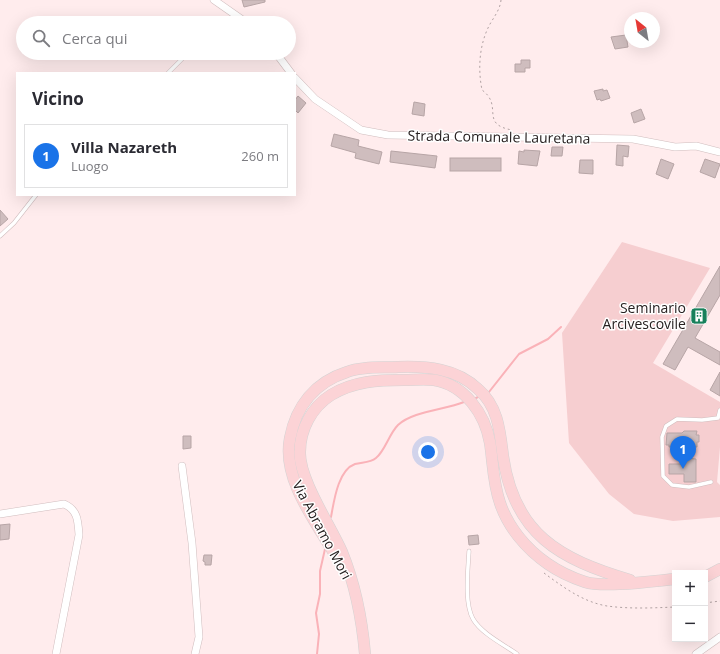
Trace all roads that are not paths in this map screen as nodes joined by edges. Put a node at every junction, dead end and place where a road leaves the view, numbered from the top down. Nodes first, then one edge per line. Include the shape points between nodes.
1 (214, 0) edge
2 (234, 16) edge
3 (181, 60) edge
4 (281, 60) edge
5 (169, 72) edge
6 (290, 72) edge
7 (296, 79) edge
8 (720, 152) edge
9 (35, 196) edge
10 (0, 236) edge
11 (720, 410) edge
12 (182, 466) dead end
13 (711, 482) dead end
14 (0, 514) edge
15 (469, 552) dead end
16 (720, 569) edge
17 (708, 576) edge
18 (708, 578) edge
19 (672, 579) edge
20 (720, 580) edge
21 (636, 582) junction
22 (356, 596) junction
23 (720, 637) edge
24 (56, 654) edge
25 (195, 654) edge
26 (365, 654) edge
27 (517, 654) edge
28 (696, 654) edge

1 - 2 street
3 - 5 lane
4 - 6 street
7 - 8 street, Strada Comunale Lauretana via 315,99 361,130 388,135 633,139 675,146 696,146
9 - 10 lane
11 - 13 lane via 718,418 677,419 666,426 662,437 663,476 672,485 689,487
12 - 25 street via 192,543 199,637
14 - 24 street via 64,504 72,507 77,516 79,535
15 - 27 lane via 468,594 473,619 482,629
16 - 17 main road
18 - 20 main road
19 - 21 main road, Via Abramo Mori
21 - 22 main road, Via Abramo Mori via 586,582 548,564 528,548 506,518 492,467 486,425 469,398 448,384 435,380 393,380 362,382 329,396 306,422 302,436 300,453 303,470 342,553
21 - 22 main road, Via Abramo Mori via 597,570 559,552 539,536 527,522 510,490 502,435 487,399 470,382 444,369 415,366 348,371 332,378 305,399 296,414 288,444 294,482
22 - 26 main road, Via Abramo Mori
23 - 28 street

